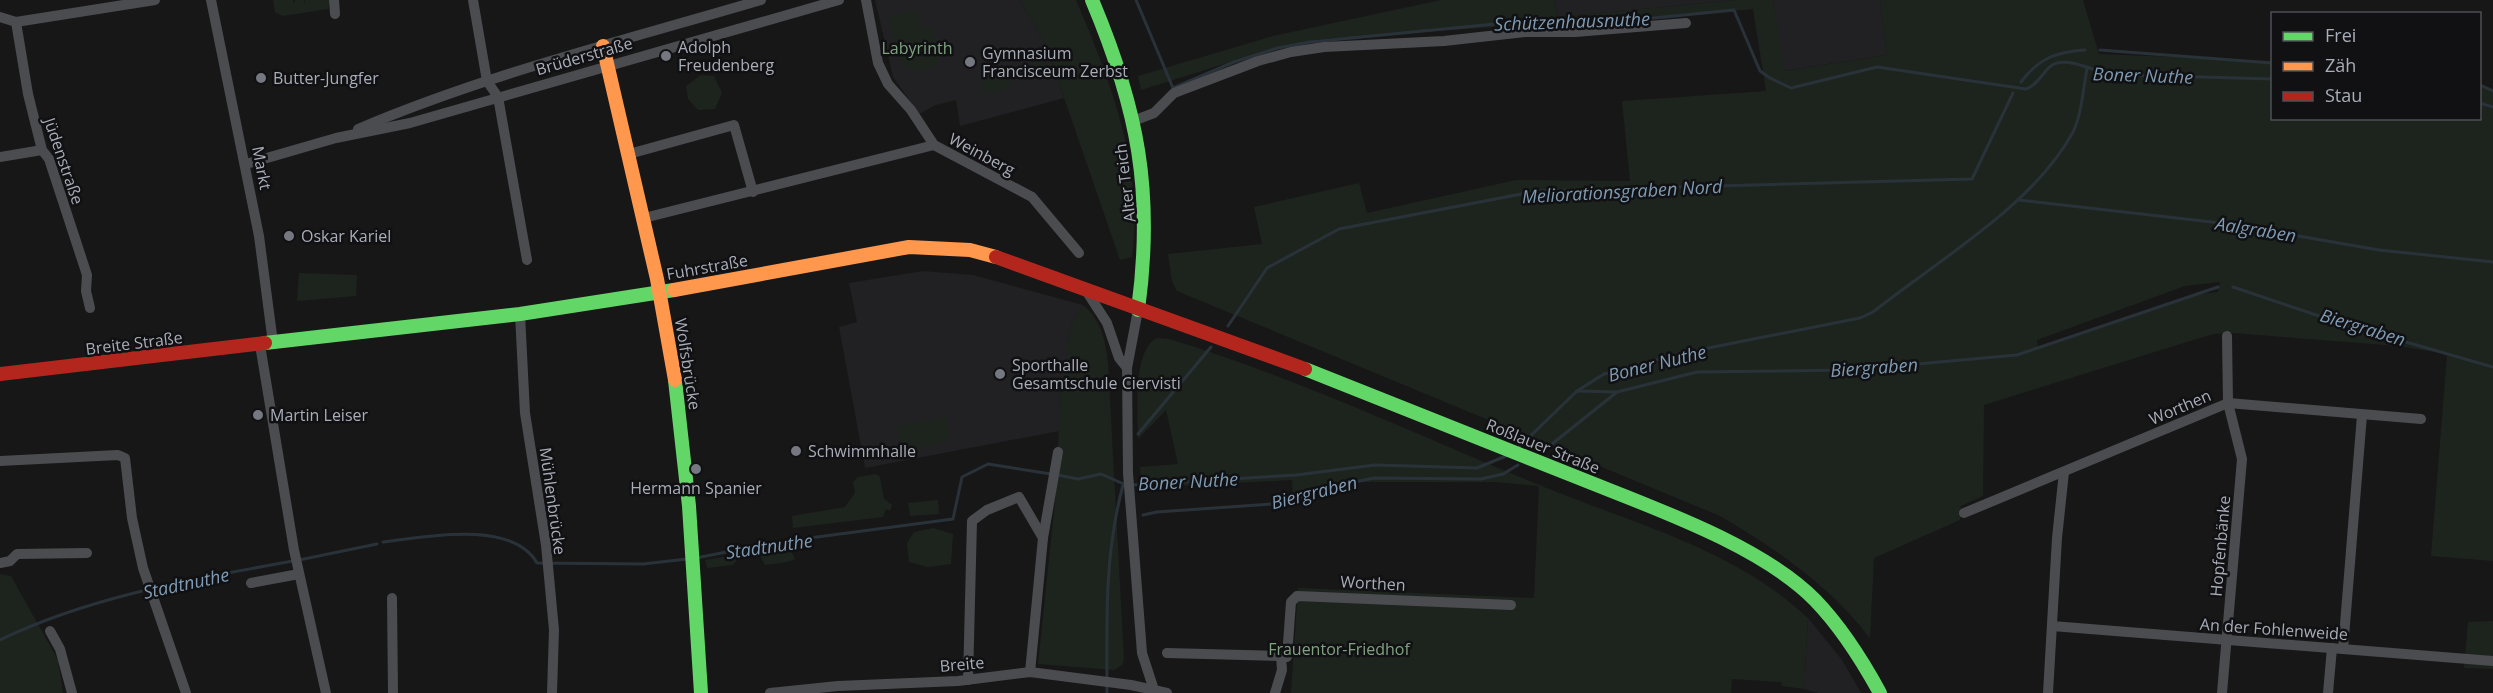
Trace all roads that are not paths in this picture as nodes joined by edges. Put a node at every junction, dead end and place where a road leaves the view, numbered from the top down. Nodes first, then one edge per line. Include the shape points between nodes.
1 (155, 0) edge
2 (211, 0) edge
3 (334, 0) edge
4 (474, 0) edge
5 (761, 0) edge
6 (839, 0) edge
7 (866, 0) edge
8 (1097, 2) edge
9 (108, 4) edge
10 (335, 14) dead end
11 (0, 17) edge
12 (16, 22) junction
13 (1686, 23) dead end
14 (603, 46) junction
15 (608, 64) junction
16 (487, 81) junction
17 (498, 97) junction
18 (1133, 121) junction
19 (336, 138) junction
20 (934, 145) junction
21 (42, 150) junction
22 (629, 154) junction
23 (0, 157) edge
24 (246, 164) junction
25 (753, 192) junction
26 (644, 218) junction
27 (1079, 253) dead end
28 (527, 260) dead end
29 (1086, 291) junction
30 (660, 292) junction
31 (90, 308) dead end
32 (1138, 310) junction
33 (520, 314) junction
34 (2227, 336) dead end
35 (266, 344) junction
36 (1127, 369) junction
37 (0, 374) edge
38 (2228, 404) junction
39 (2362, 415) junction
40 (2421, 419) dead end
41 (1058, 452) dead end
42 (0, 461) edge
43 (2064, 472) junction
44 (1964, 513) dead end
45 (1043, 537) junction
46 (87, 553) dead end
47 (5, 562) edge
48 (298, 570) junction
49 (251, 583) dead end
50 (392, 598) dead end
51 (1511, 605) dead end
52 (2052, 626) junction
53 (50, 631) dead end
54 (2227, 641) junction
55 (2337, 648) junction
56 (1167, 653) dead end
57 (1284, 657) junction
58 (2493, 661) edge
59 (1030, 672) junction
60 (968, 680) junction
61 (943, 687) edge
62 (891, 688) edge
63 (838, 690) edge
64 (1155, 692) edge
65 (72, 693) edge
66 (186, 693) edge
67 (326, 693) edge
68 (393, 693) edge
69 (552, 693) edge
70 (701, 693) edge
71 (770, 693) edge
72 (1167, 693) edge
73 (1275, 693) edge
74 (1880, 693) edge
75 (2048, 693) edge
76 (2222, 693) edge
77 (2328, 693) edge

1 - 9 street
2 - 24 street, Markt
3 - 10 street
4 - 16 street
5 - 14 street, Brüderstraße
6 - 15 street, Brüderstraße
7 - 20 street, Weinberg via 878,63 888,84
8 - 18 main road, Alter Teich
9 - 12 street
11 - 12 street
12 - 21 street, Jüdenstraße
13 - 18 street via 1291,52 1174,93 1154,112
14 - 15 main road, Wolfsbrücke
14 - 16 street, Brüderstraße
15 - 17 street, Brüderstraße
15 - 22 main road, Wolfsbrücke
16 - 17 street
16 - 19 street, Brüderstraße via 404,109
17 - 19 street, Brüderstraße via 410,123
17 - 28 street
18 - 32 main road, Alter Teich via 1148,219
19 - 24 street, Brüderstraße
20 - 25 street
20 - 27 street, Weinberg via 1032,197
21 - 23 street
21 - 31 street, Jüdenstraße via 49,159 87,275
22 - 25 street via 734,125
22 - 26 main road, Wolfsbrücke
24 - 35 street, Markt via 260,236
25 - 26 street
26 - 30 main road, Wolfsbrücke
29 - 30 main road, Fuhrstraße via 985,253 923,246
29 - 32 main road, Fuhrstraße
29 - 36 street, Alter Teich via 1107,323
30 - 33 main road, Fuhrstraße
30 - 70 main road, Wolfsbrücke via 679,405
32 - 36 street, Alter Teich
32 - 74 main road, Roßlauer Straße via 1278,358 1702,529 1798,585 1830,616 1857,651
33 - 35 main road, Fuhrstraße
33 - 69 street, Mühlenbrücke via 525,413 554,630
34 - 38 street, Hopfenbänke
35 - 37 main road, Breite Straße
35 - 48 street, Markt
36 - 64 street, Alter Teich via 1128,473 1142,654
38 - 39 street, Worthen
38 - 43 street, Worthen
38 - 54 street, Hopfenbänke via 2242,459
39 - 40 street, Worthen
39 - 55 street
41 - 45 street
42 - 66 street via 118,455 125,458 132,518 148,583
43 - 44 street, Worthen
43 - 52 street
45 - 59 street
45 - 60 street via 1019,497 972,521
46 - 47 street via 17,554
48 - 49 street
48 - 67 street, Markt
50 - 68 street
51 - 57 street, Worthen via 1297,596 1291,602
52 - 54 street, An der Fohlenweide
52 - 75 street
53 - 65 street via 60,649
54 - 55 street, An der Fohlenweide
54 - 76 street, Hopfenbänke
55 - 58 street, An der Fohlenweide
55 - 77 street
56 - 57 street
57 - 73 street, Worthen
59 - 60 street, Breite
59 - 64 street, Breite via 1116,682
60 - 61 street, Breite
61 - 62 street, Breite
62 - 63 street, Breite
63 - 71 street, Breite
64 - 72 street, Breite

